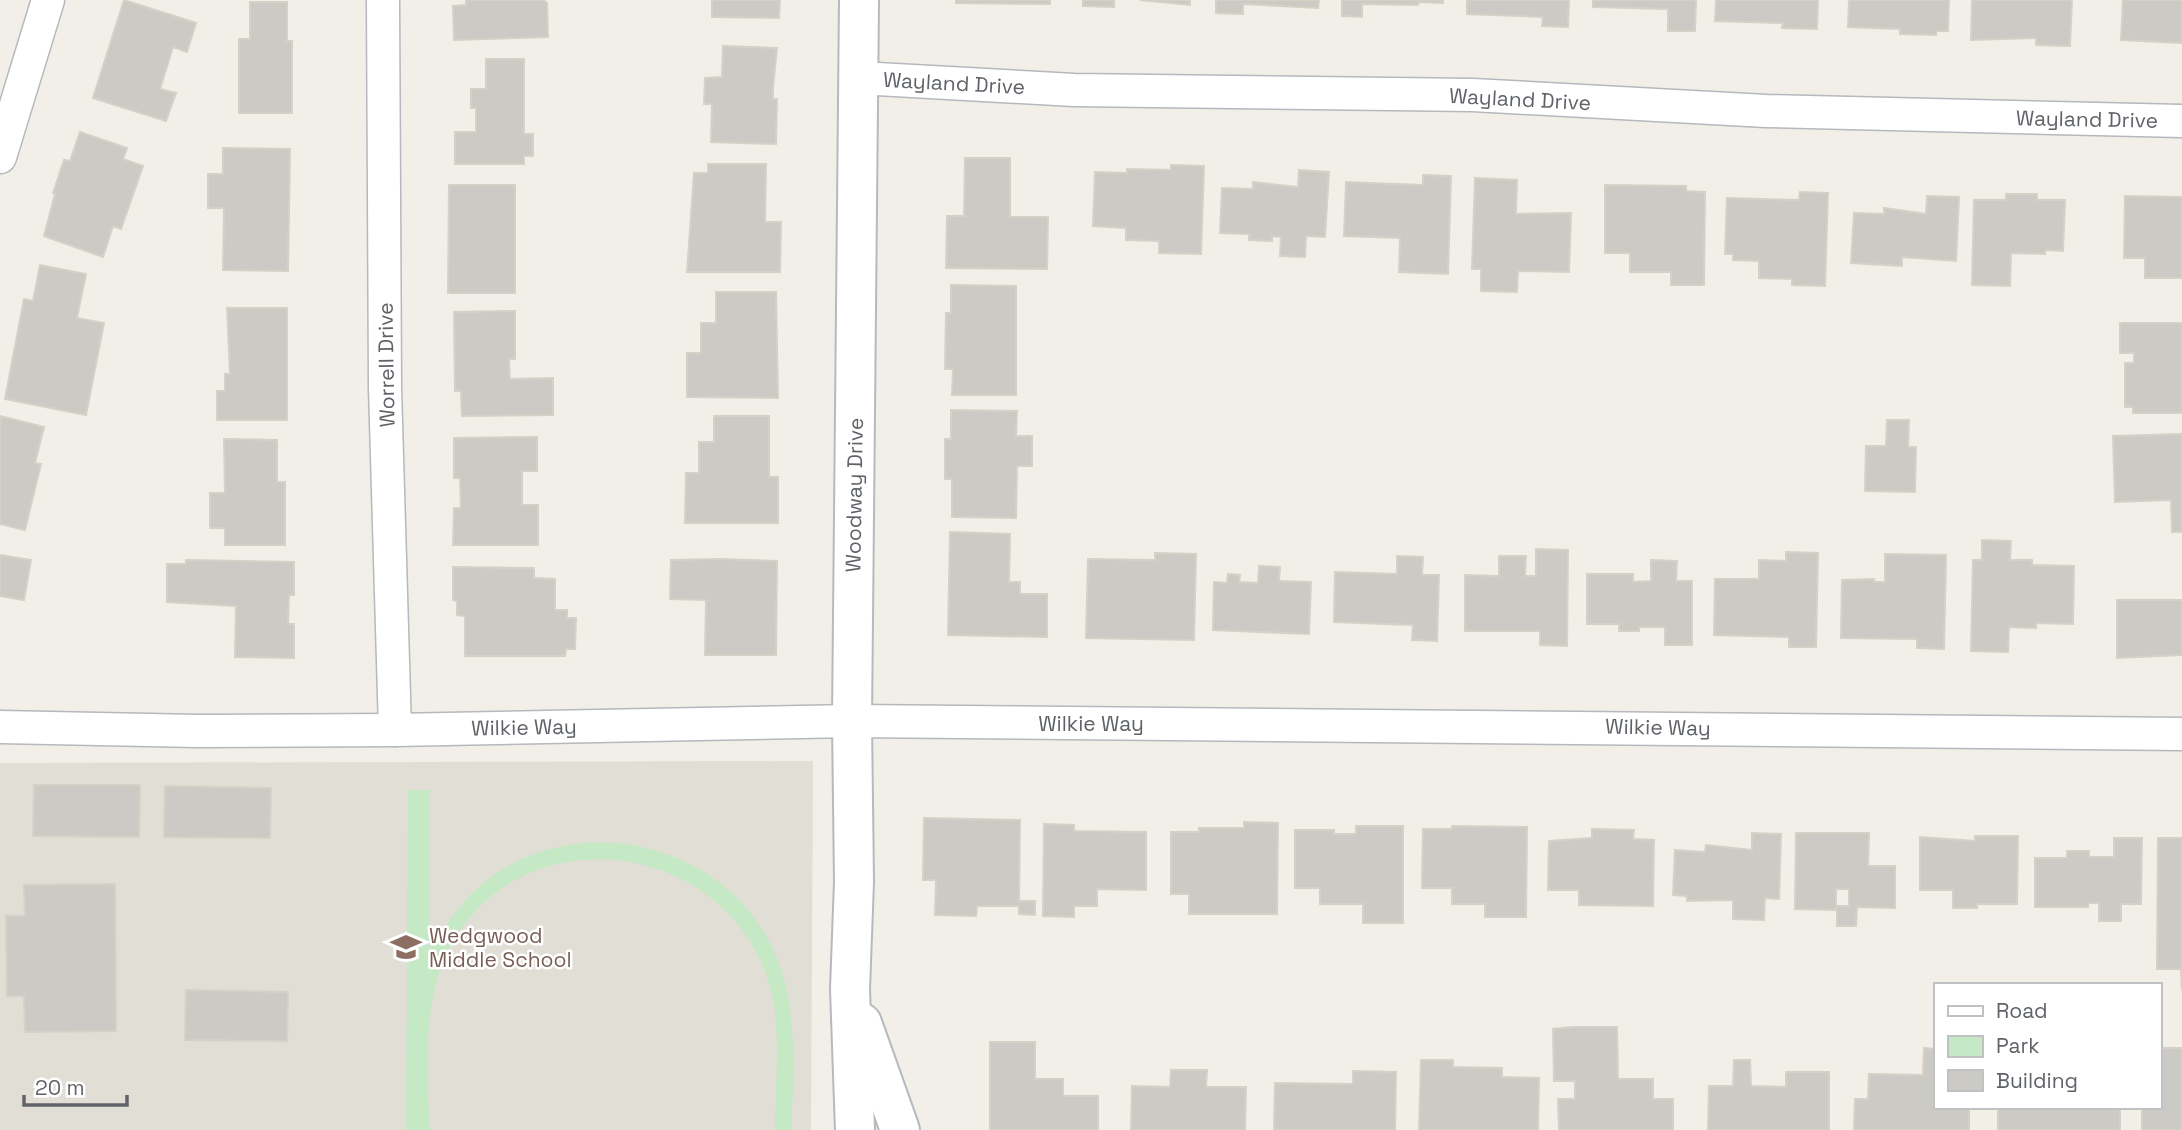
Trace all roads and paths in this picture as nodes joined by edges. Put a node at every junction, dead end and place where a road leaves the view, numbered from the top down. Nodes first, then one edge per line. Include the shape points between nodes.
1 (48, 0) edge
2 (383, 0) edge
3 (859, 0) edge
4 (859, 78) junction
5 (2182, 121) edge
6 (0, 157) edge
7 (852, 721) junction
8 (0, 727) edge
9 (395, 730) junction
10 (2182, 734) edge
11 (850, 989) junction
12 (855, 1130) edge
13 (900, 1130) edge

1 - 6 street
2 - 9 street, Worrell Drive via 385,388
3 - 4 street, Woodway Drive
4 - 5 street, Wayland Drive via 1074,90 1473,96 1766,111
4 - 7 street, Woodway Drive
7 - 9 street, Wilkie Way
7 - 10 street, Wilkie Way
7 - 11 street, Woodway Drive
8 - 9 street, Wilkie Way
11 - 12 street, Woodway Drive
11 - 13 street, Woodway Drive

